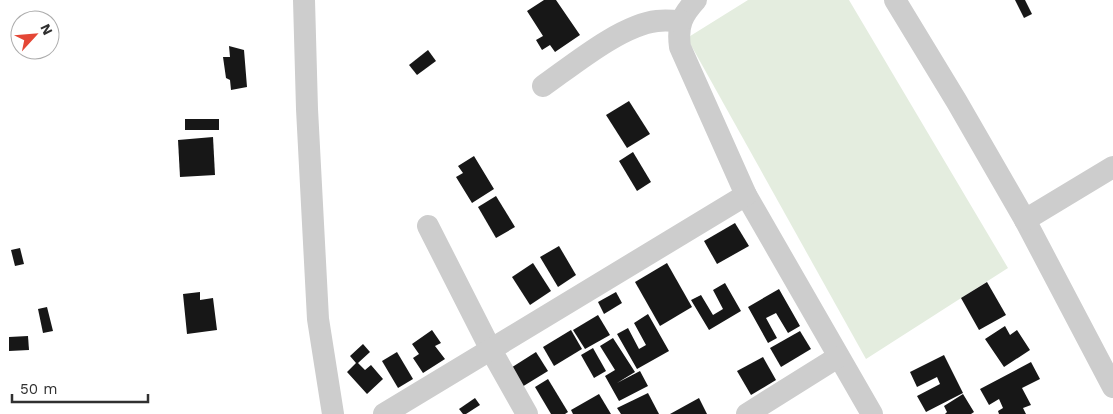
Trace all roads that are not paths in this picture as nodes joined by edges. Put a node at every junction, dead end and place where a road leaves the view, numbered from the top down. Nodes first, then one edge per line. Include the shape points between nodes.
1 (304, 0) edge
2 (696, 0) edge
3 (895, 0) edge
4 (681, 21) junction
5 (542, 86) dead end
6 (1113, 167) edge
7 (746, 195) junction
8 (1025, 220) junction
9 (428, 226) dead end
10 (491, 350) junction
11 (838, 357) junction
12 (1113, 388) edge
13 (333, 414) edge
14 (384, 414) edge
15 (527, 414) edge
16 (747, 414) edge
17 (872, 414) edge

1 - 13 street via 318,319
2 - 4 street
3 - 8 street
4 - 5 street via 656,21 635,27 607,41
4 - 7 street via 680,47
6 - 8 street
7 - 10 street
7 - 11 street
8 - 12 street
9 - 10 street
10 - 14 street
10 - 15 street
11 - 16 street
11 - 17 street

